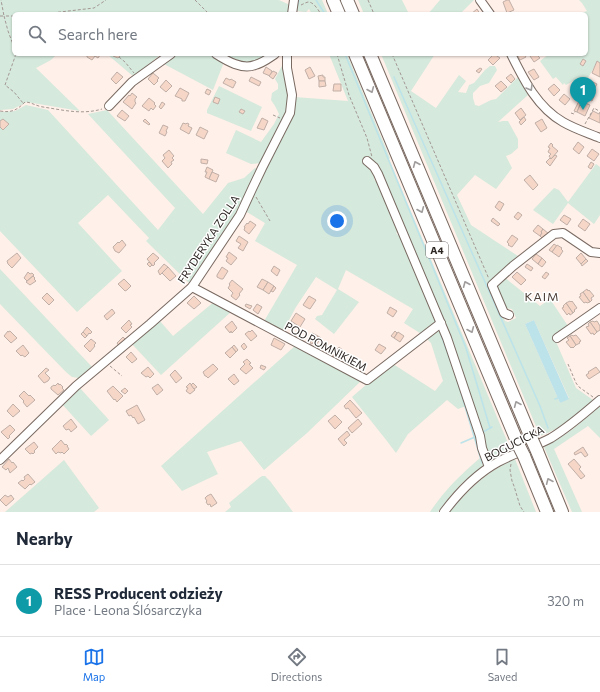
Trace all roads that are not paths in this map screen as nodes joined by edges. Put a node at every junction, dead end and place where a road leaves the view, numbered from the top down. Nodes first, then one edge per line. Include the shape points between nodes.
1 (333, 0) edge
2 (347, 0) edge
3 (480, 0) edge
4 (338, 12) edge
5 (352, 12) edge
6 (489, 12) edge
7 (168, 56) edge
8 (220, 56) edge
9 (271, 56) edge
10 (287, 56) edge
11 (356, 56) edge
12 (371, 56) edge
13 (512, 56) edge
14 (109, 106) road end
15 (600, 138) edge
16 (368, 162) road end
17 (600, 253) edge
18 (192, 287) junction
19 (600, 308) edge
20 (510, 315) dead end
21 (441, 323) junction
22 (558, 338) dead end
23 (599, 401) edge
24 (0, 460) edge
25 (489, 467) junction
26 (444, 512) edge
27 (547, 512) edge
28 (562, 512) edge

1 - 4 highway
2 - 5 highway
3 - 6 street
7 - 14 street via 132,82
8 - 9 street via 248,66
10 - 18 street, FRYDERYKA ZOLLA via 292,95 291,110 240,215
11 -> 27 highway, A4 via 518,454
28 -> 12 highway, A4
13 -> 15 street via 530,90 551,113 565,123
16 - 21 street via 378,174
17 - 20 street via 591,252 563,232 554,234 492,285 504,313
18 - 21 street, POD POMNIKIEM via 367,380
18 - 24 street, FRYDERYKA ZOLLA via 76,386
19 - 22 street
21 - 25 street
23 - 25 street, BOGUCICKA via 551,438
25 - 26 street, BOGUCICKA via 458,494

